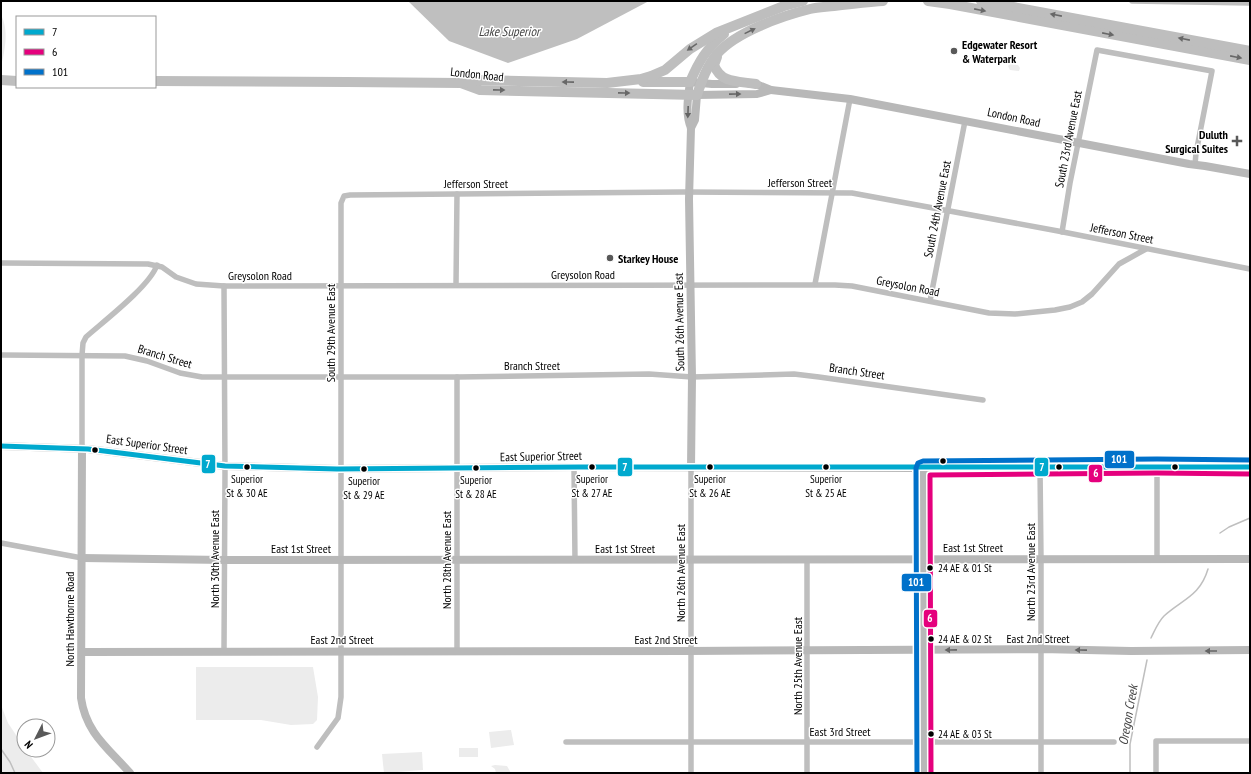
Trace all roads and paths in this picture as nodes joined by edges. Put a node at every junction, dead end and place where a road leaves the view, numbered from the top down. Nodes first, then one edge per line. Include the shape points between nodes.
1 (803, 1) edge
2 (883, 1) edge
3 (928, 1) edge
4 (981, 1) edge
5 (1132, 1) edge
6 (1250, 3) edge
7 (739, 24) junction
8 (1250, 51) edge
9 (718, 53) junction
10 (1250, 60) edge
11 (1, 80) edge
12 (16, 81) edge
13 (156, 81) edge
14 (690, 82) junction
15 (607, 83) junction
16 (701, 83) junction
17 (461, 84) junction
18 (756, 84) junction
19 (771, 90) junction
20 (693, 95) junction
21 (850, 99) junction
22 (966, 121) junction
23 (1078, 144) junction
24 (1195, 165) junction
25 (1250, 174) edge
26 (689, 192) junction
27 (833, 193) junction
28 (457, 194) junction
29 (344, 197) joint
30 (948, 211) junction
31 (1062, 232) junction
32 (1146, 249) junction
33 (1, 263) edge
34 (157, 266) junction
35 (1250, 269) edge
36 (815, 284) junction
37 (456, 285) junction
38 (690, 285) junction
39 (224, 286) junction
40 (340, 286) junction
41 (930, 301) junction
42 (1, 355) edge
43 (82, 355) junction
44 (224, 377) junction
45 (342, 377) junction
46 (457, 377) junction
47 (692, 377) junction
48 (983, 400) dead end
49 (1, 446) edge
50 (82, 448) junction
51 (225, 466) junction
52 (1157, 466) junction
53 (574, 467) junction
54 (1040, 467) junction
55 (1250, 467) edge
56 (691, 468) junction
57 (923, 468) junction
58 (341, 469) junction
59 (457, 469) junction
60 (1, 543) edge
61 (82, 558) junction
62 (1041, 558) junction
63 (691, 559) junction
64 (807, 559) junction
65 (924, 559) junction
66 (1157, 559) junction
67 (1250, 559) edge
68 (225, 560) junction
69 (341, 560) junction
70 (457, 560) junction
71 (575, 560) junction
72 (1041, 649) junction
73 (923, 650) junction
74 (1250, 650) edge
75 (224, 651) junction
76 (340, 651) junction
77 (457, 651) junction
78 (691, 651) junction
79 (808, 651) junction
80 (82, 652) junction
81 (1041, 741) junction
82 (1250, 741) edge
83 (566, 742) dead end
84 (807, 742) junction
85 (924, 742) junction
86 (1114, 742) dead end
87 (691, 743) junction
88 (317, 748) dead end
89 (130, 773) edge
90 (691, 773) edge
91 (807, 773) edge
92 (924, 773) edge
93 (1041, 773) edge
94 (1156, 773) edge

1 - 7 highway
9 -> 2 highway via 740,36 765,24 811,9
3 -> 10 highway
8 -> 4 highway
5 - 6 street
7 - 14 highway via 714,42 703,55
7 -> 15 highway via 716,33 658,73 641,79
9 - 16 highway via 706,70
9 - 18 highway via 714,65 716,72 725,79
11 - 12 highway
13 - 17 highway, London Road
14 - 15 highway, London Road
14 - 16 street, London Road
14 - 20 street, South 26th Avenue East
15 -> 17 highway via 481,80
16 - 18 street, London Road
16 - 20 highway
17 -> 20 highway, London Road via 480,90
18 - 19 street, London Road
20 -> 19 street, London Road via 757,94
19 - 21 street, London Road
20 - 26 street, South 26th Avenue East via 687,119 691,128
21 - 22 street, London Road
21 - 27 street
22 - 23 street, London Road
22 - 30 street, South 24th Avenue East
23 - 24 street, London Road
23 - 24 street, South 23rd Avenue East via 1097,50 1212,71
23 - 31 street, South 23rd Avenue East
24 - 25 street, London Road
26 - 27 street, Jefferson Street
26 - 28 street, Jefferson Street
26 - 38 street, South 26th Avenue East
27 - 30 street, Jefferson Street via 852,193
27 - 36 street
28 - 29 street, Jefferson Street
28 - 37 street
29 - 40 street, South 29th Avenue East via 340,203
30 - 31 street, Jefferson Street
30 - 41 street, South 24th Avenue East
31 - 32 street, Jefferson Street
32 - 35 street, Jefferson Street
32 - 41 street, Greysolon Road via 1119,264 1092,294 1070,307 1008,314
33 - 34 street, Greysolon Road
34 - 39 street, Greysolon Road via 189,282
34 - 43 street via 146,284 85,338
36 - 38 street, Greysolon Road
36 - 41 street, Greysolon Road via 852,286
37 - 38 street, Greysolon Road
37 - 40 street, Greysolon Road
38 - 47 street, South 26th Avenue East
39 - 40 street, Greysolon Road
39 - 44 street, North 30th Avenue East
40 - 45 street, South 29th Avenue East
42 - 43 street, Branch Street
43 - 44 street, Branch Street via 125,356 189,376
43 - 50 street
44 - 45 street, Branch Street
44 - 51 street, North 30th Avenue East
45 - 46 street, Branch Street
45 - 58 street, South 29th Avenue East
46 - 47 street, Branch Street via 649,374
46 - 59 street, North 28th Avenue East
47 - 48 street, Branch Street via 801,375
47 - 56 street, South 26th Avenue East
49 - 50 street, East Superior Street
50 - 51 street, East Superior Street
50 - 61 street, North Hawthorne Road
51 - 58 street, East Superior Street
51 - 68 street, North 30th Avenue East
52 - 54 street, East Superior Street
52 - 55 street, East Superior Street
52 - 66 street
53 - 56 street, East Superior Street
53 - 59 street, East Superior Street
53 - 71 street
54 - 57 street, East Superior Street
54 - 62 street, North 23rd Avenue East
56 - 57 street, East Superior Street
56 - 63 street, North 26th Avenue East
57 - 65 street
58 - 59 street, East Superior Street
58 - 69 street, South 29th Avenue East
59 - 70 street, North 28th Avenue East
60 - 61 street, East 1st Street
61 - 68 street, East 1st Street
61 - 80 street, North Hawthorne Road
62 - 65 street, East 1st Street
62 - 66 street, East 1st Street
62 - 72 street, North 23rd Avenue East
63 - 64 street, East 1st Street
63 - 71 street, East 1st Street
63 - 78 street, North 26th Avenue East
64 - 65 street, East 1st Street
64 - 79 street, North 25th Avenue East
65 - 73 street
66 - 67 street, East 1st Street
68 - 69 street, East 1st Street
68 - 75 street, North 30th Avenue East
69 - 70 street, East 1st Street
69 - 76 street, South 29th Avenue East
70 - 71 street, East 1st Street
70 - 77 street, North 28th Avenue East
72 -> 73 street, East 2nd Street
74 -> 72 street, East 2nd Street
72 - 81 street, North 23rd Avenue East
73 - 79 street, East 2nd Street
73 - 85 street
75 - 76 street, East 2nd Street
75 - 80 street, East 2nd Street
76 - 77 street, East 2nd Street
76 - 88 street, South 29th Avenue East via 339,715
77 - 78 street, East 2nd Street
78 - 79 street, East 2nd Street
78 - 87 street, North 26th Avenue East
79 - 84 street, North 25th Avenue East
80 - 89 street, North Hawthorne Road via 81,698 87,722 98,739
81 - 85 street, East 3rd Street
81 - 86 street, East 3rd Street
81 - 93 street, North 23rd Avenue East
82 - 94 street via 1156,741
83 - 87 street, East 3rd Street
84 - 85 street, East 3rd Street
84 - 87 street, East 3rd Street
84 - 91 street, North 25th Avenue East
85 - 92 street
87 - 90 street, North 26th Avenue East

